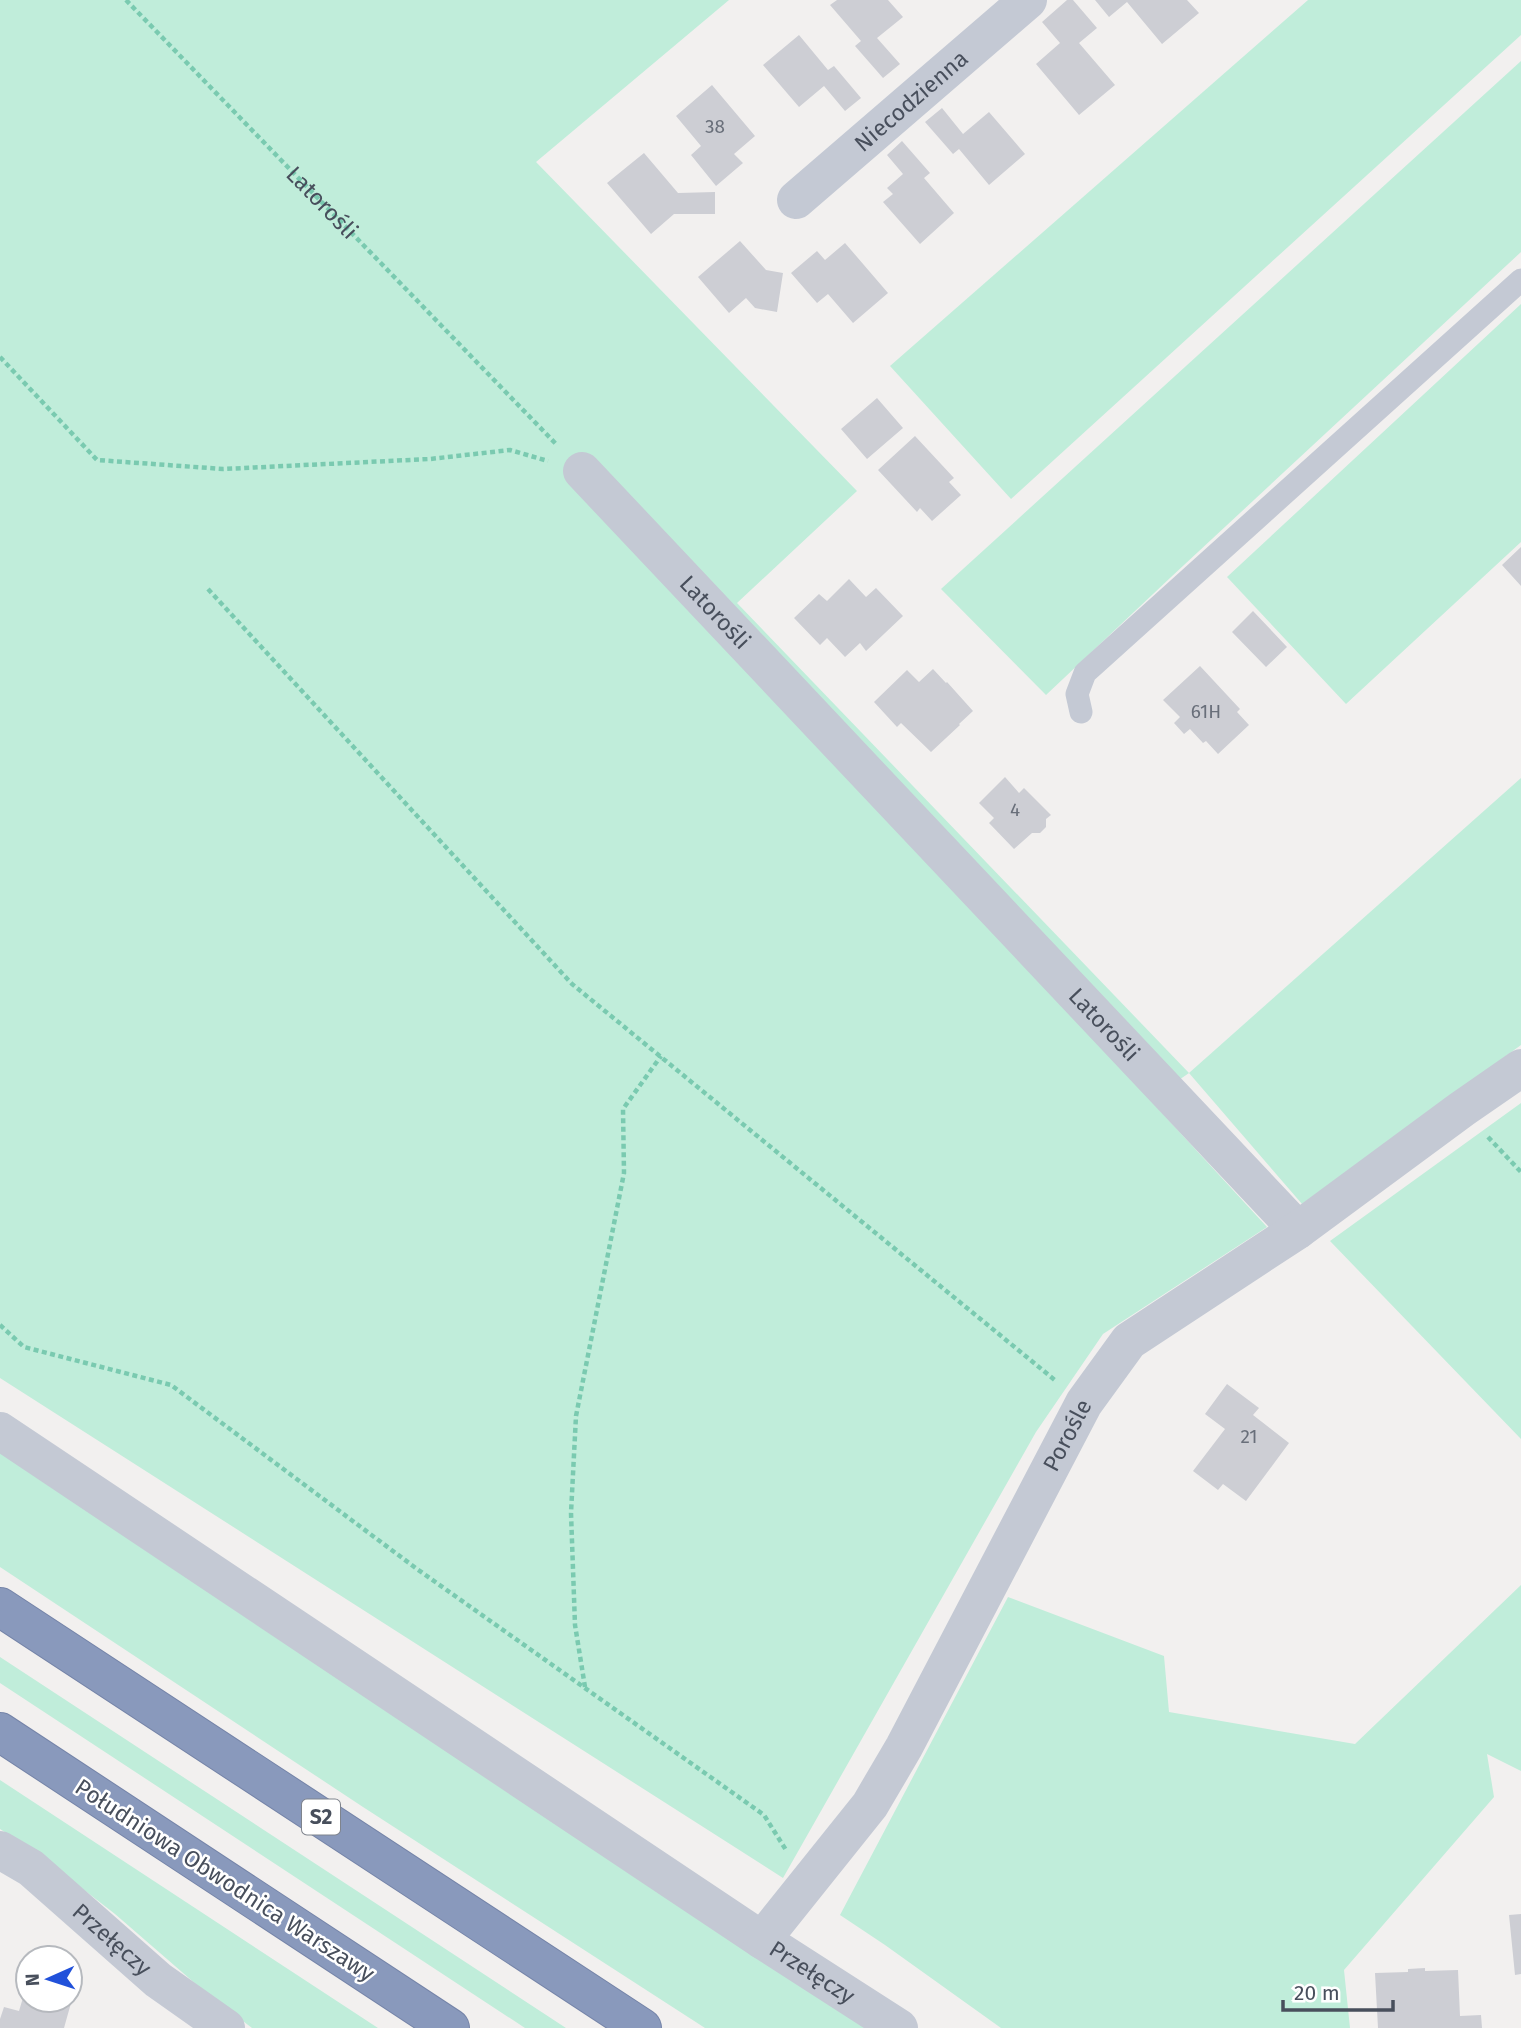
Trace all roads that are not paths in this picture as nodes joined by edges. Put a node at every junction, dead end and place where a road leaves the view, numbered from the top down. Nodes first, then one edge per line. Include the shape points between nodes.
1 (1028, 0) edge
2 (796, 201) dead end
3 (1521, 280) edge
4 (582, 471) road end
5 (1081, 712) dead end
6 (1521, 1068) edge
7 (1298, 1230) junction
8 (0, 1431) edge
9 (0, 1607) edge
10 (0, 1732) edge
11 (0, 1850) edge
12 (762, 1940) junction
13 (226, 2028) edge
14 (450, 2028) edge
15 (642, 2028) edge
16 (899, 2028) edge

1 - 2 street, Niecodzienna
3 - 5 lane via 1085,673 1077,694
4 - 7 street, Latorośli
6 - 7 street, Porośle
7 - 12 street, Porośle via 1129,1341 1084,1404 870,1805
8 - 12 street, Przełęczy
9 - 15 highway, S2
10 - 14 highway, Południowa Obwodnica Warszawy
11 - 13 street, Przełęczy via 31,1868 158,1979
12 - 16 street, Przełęczy

